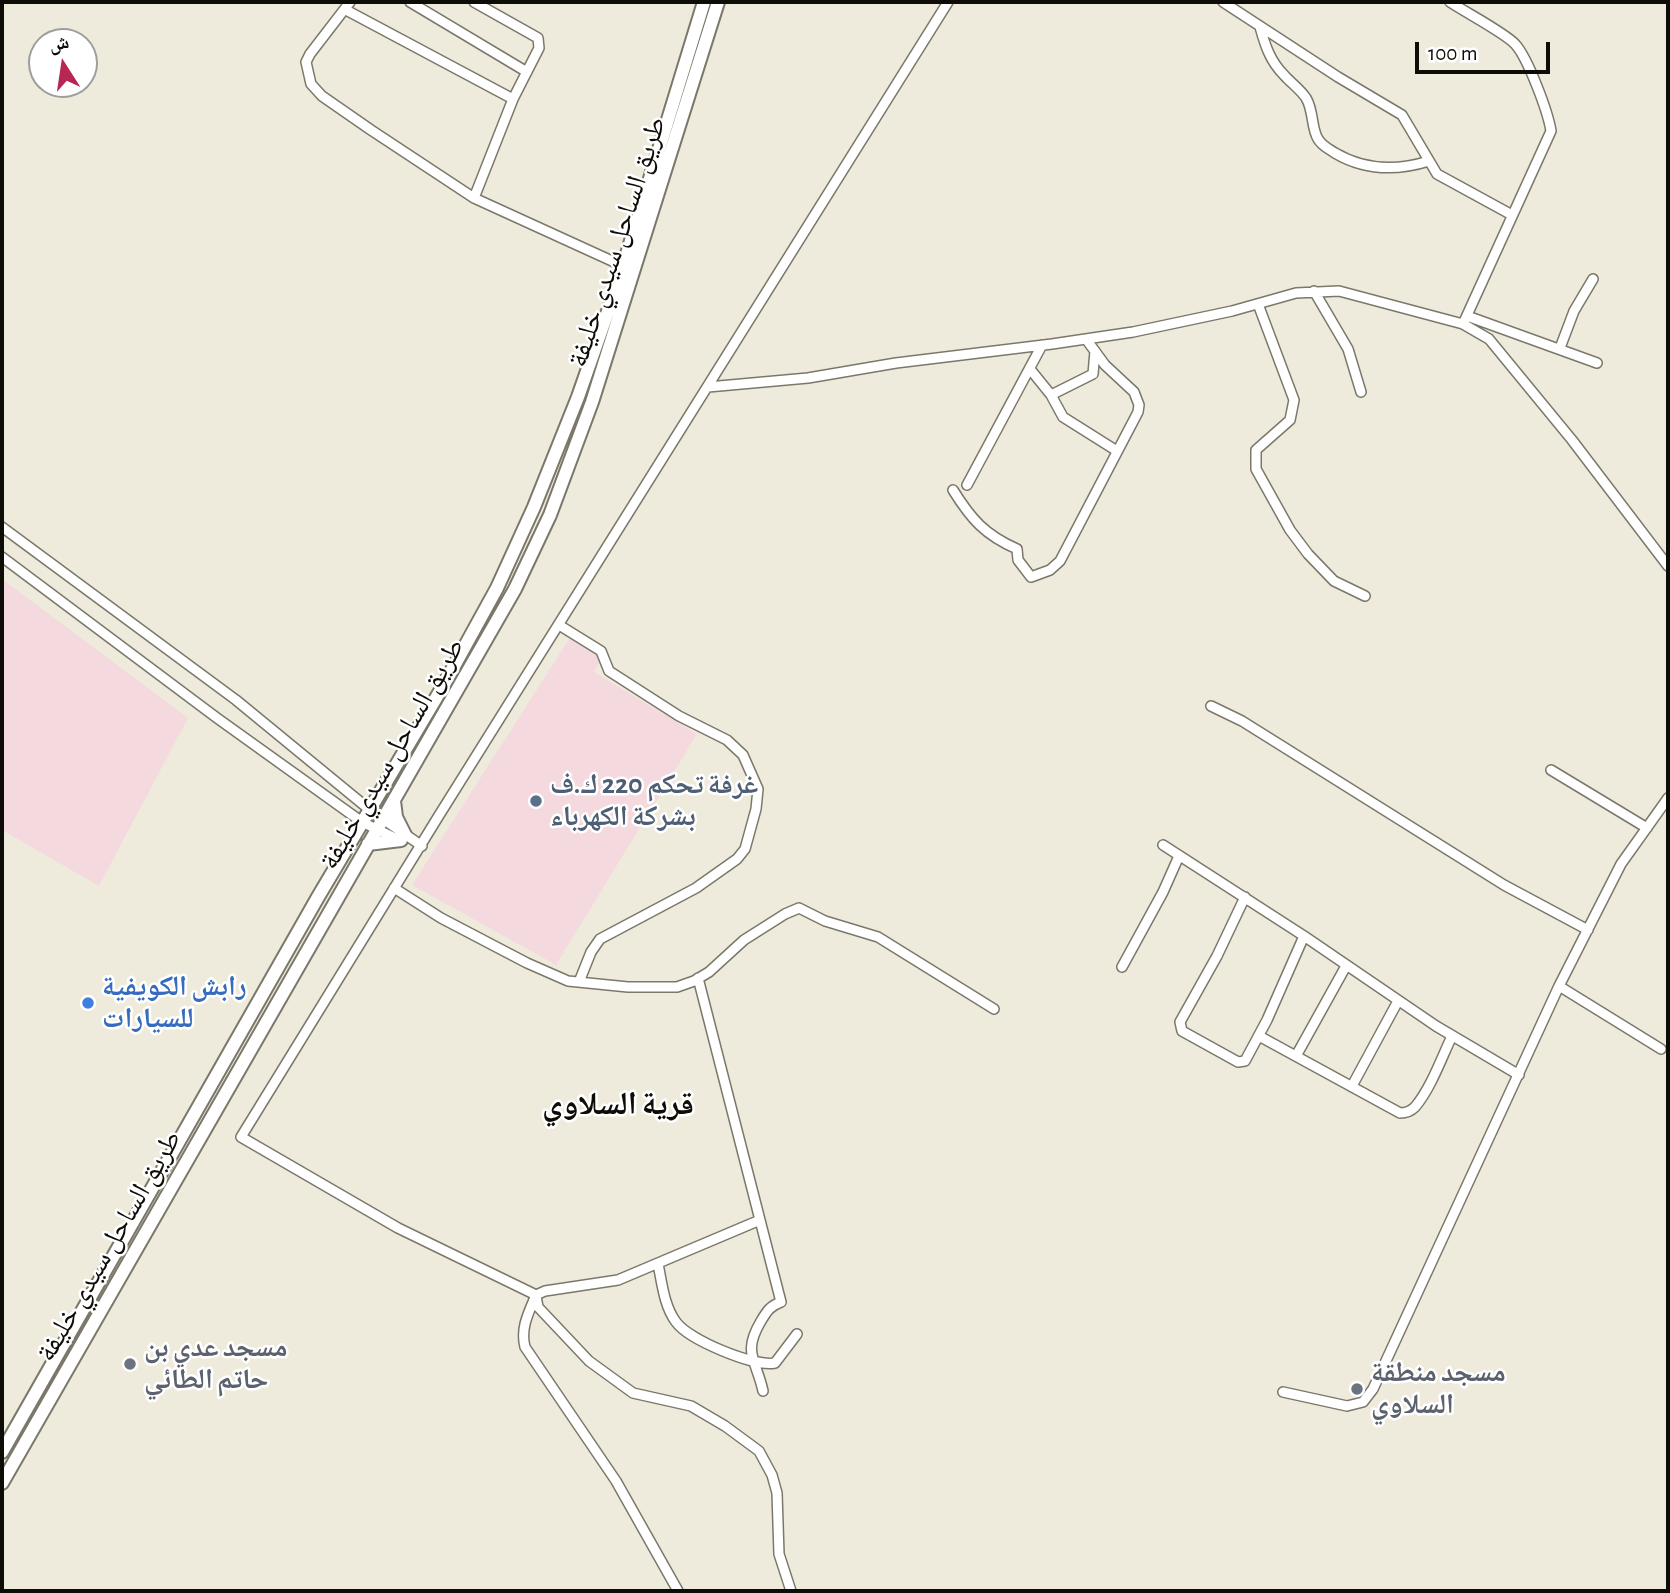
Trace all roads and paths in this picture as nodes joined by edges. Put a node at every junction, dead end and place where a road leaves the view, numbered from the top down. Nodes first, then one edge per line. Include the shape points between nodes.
1 (410, 2) edge
2 (474, 2) edge
3 (704, 2) edge
4 (718, 2) edge
5 (948, 2) edge
6 (1223, 2) edge
7 (1450, 2) edge
8 (348, 6) edge
9 (1260, 27) junction
10 (527, 72) junction
11 (513, 99) junction
12 (1429, 161) junction
13 (474, 198) junction
14 (1512, 215) junction
15 (623, 266) junction
16 (1593, 279) dead end
17 (1314, 291) junction
18 (1258, 304) junction
19 (1465, 320) junction
20 (1086, 339) junction
21 (1042, 345) junction
22 (1560, 348) junction
23 (1095, 351) junction
24 (1597, 363) dead end
25 (1030, 369) junction
26 (708, 387) junction
27 (1361, 392) dead end
28 (1051, 395) junction
29 (1117, 451) junction
30 (967, 485) dead end
31 (953, 489) dead end
32 (2, 527) edge
33 (2, 556) edge
34 (1668, 566) edge
35 (1365, 596) dead end
36 (559, 625) junction
37 (1211, 706) dead end
38 (1551, 770) dead end
39 (1668, 798) edge
40 (394, 801) junction
41 (370, 810) junction
42 (362, 822) junction
43 (379, 825) junction
44 (1647, 828) junction
45 (410, 840) junction
46 (368, 844) junction
47 (1163, 845) dead end
48 (1179, 856) junction
49 (394, 888) junction
50 (1245, 897) junction
51 (1588, 930) junction
52 (1304, 936) junction
53 (1346, 966) junction
54 (1122, 967) dead end
55 (698, 978) junction
56 (579, 982) junction
57 (1559, 986) junction
58 (1398, 1001) junction
59 (994, 1009) dead end
60 (1259, 1036) junction
61 (1452, 1036) junction
62 (1661, 1049) dead end
63 (1296, 1056) junction
64 (1519, 1075) junction
65 (1352, 1086) junction
66 (760, 1220) junction
67 (658, 1264) junction
68 (536, 1295) junction
69 (797, 1334) dead end
70 (754, 1360) junction
71 (763, 1391) dead end
72 (1283, 1392) dead end
73 (2, 1452) edge
74 (2, 1483) edge
75 (678, 1591) edge
76 (790, 1591) edge

1 - 10 street
2 - 10 street via 538,38 539,48
3 - 15 highway
4 - 40 highway, طريق الساحل سيدي خليفة via 621,314 550,515 515,589
5 - 26 street
6 - 9 street
7 - 14 street via 1514,43 1549,119 1548,141
8 - 11 street
8 - 13 street via 306,62 311,84 355,120
9 - 12 street via 1402,115
9 - 12 street via 1275,65 1310,104 1317,138 1325,147 1370,166 1400,168
10 - 11 street
11 - 13 street
12 - 14 street via 1437,174
13 - 15 street
14 - 19 street
15 - 41 highway via 573,410 497,588
16 - 22 street
17 - 18 street
17 - 19 street via 1339,291
17 - 27 street via 1348,349
18 - 20 street
18 - 35 street via 1294,400 1290,421 1256,450 1256,468 1308,554 1334,581
19 - 22 street
19 - 34 street via 1506,359
20 - 21 street
20 - 23 street
21 - 25 street
21 - 26 street via 808,378
22 - 24 street
23 - 28 street via 1093,374
23 - 29 street via 1134,393 1139,405
25 - 28 street
25 - 30 street
26 - 36 street
28 - 29 street via 1063,416
29 - 31 street via 1060,561 1031,577 1018,560 1017,549 979,526
32 - 41 street via 236,700
33 - 42 street
36 - 45 street
36 - 56 street via 601,651 609,671 678,716 727,740 743,755 758,789 745,849 737,859 696,888 600,939
37 - 51 street via 1504,885
38 - 44 street
39 - 44 street
40 - 43 highway, طريق الساحل سيدي خليفة
40 - 45 highway via 396,817
41 - 42 highway
41 - 43 street
42 - 43 street
42 - 73 highway
43 - 45 street
43 - 46 highway, طريق الساحل سيدي خليفة
44 - 51 street via 1621,864
45 - 46 highway
45 - 49 street
46 - 74 highway, طريق الساحل سيدي خليفة
47 - 48 street
48 - 50 street
48 - 54 street
49 - 56 street via 527,963
49 - 68 street via 241,1137 398,1228
50 - 52 street
50 - 60 street via 1180,1027 1243,1063
51 - 57 street
52 - 53 street
52 - 60 street
53 - 58 street
53 - 63 street
55 - 56 street via 669,988
55 - 59 street via 744,940 799,908 878,937
55 - 66 street
57 - 62 street
57 - 64 street
58 - 61 street
58 - 65 street
60 - 63 street
61 - 64 street
61 - 65 street via 1427,1087 1408,1113 1399,1113
63 - 65 street
64 - 72 street via 1368,1395 1358,1405 1348,1406
66 - 67 street
66 - 70 street via 781,1302 771,1306 752,1338
67 - 68 street via 618,1280
67 - 70 street via 676,1323 709,1346
68 - 75 street via 524,1324 525,1347 616,1480
68 - 76 street via 538,1307 589,1361 633,1393 691,1406 759,1451 777,1493 779,1554
69 - 70 street via 775,1363
70 - 71 street

